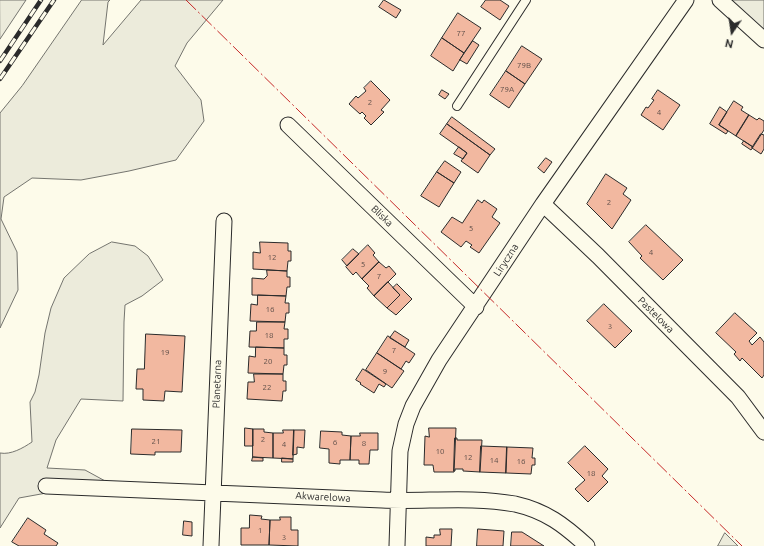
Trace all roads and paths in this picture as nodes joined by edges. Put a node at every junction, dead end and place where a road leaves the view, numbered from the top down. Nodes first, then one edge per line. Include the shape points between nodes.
1 (526, 0) edge
2 (686, 0) edge
3 (720, 0) edge
4 (764, 40) edge
5 (457, 106) dead end
6 (288, 125) dead end
7 (543, 204) junction
8 (224, 221) dead end
9 (476, 306) junction
10 (764, 432) edge
11 (46, 486) dead end
12 (213, 492) junction
13 (398, 501) junction
14 (211, 546) edge
15 (397, 546) edge
16 (587, 546) edge

1 - 5 lane
2 - 7 street, Liryczna
3 - 4 street
6 - 9 street, Bliska
7 - 9 street, Liryczna
7 - 10 street, Pastelowa via 738,397
8 - 12 street, Planetarna
9 - 13 street, Liryczna via 439,360 413,406 400,450
11 - 12 street, Akwarelowa
12 - 13 street, Akwarelowa
12 - 14 street, Planetarna
13 - 15 street, Liryczna
13 - 16 street, Akwarelowa via 492,501 515,504 546,514 568,528

